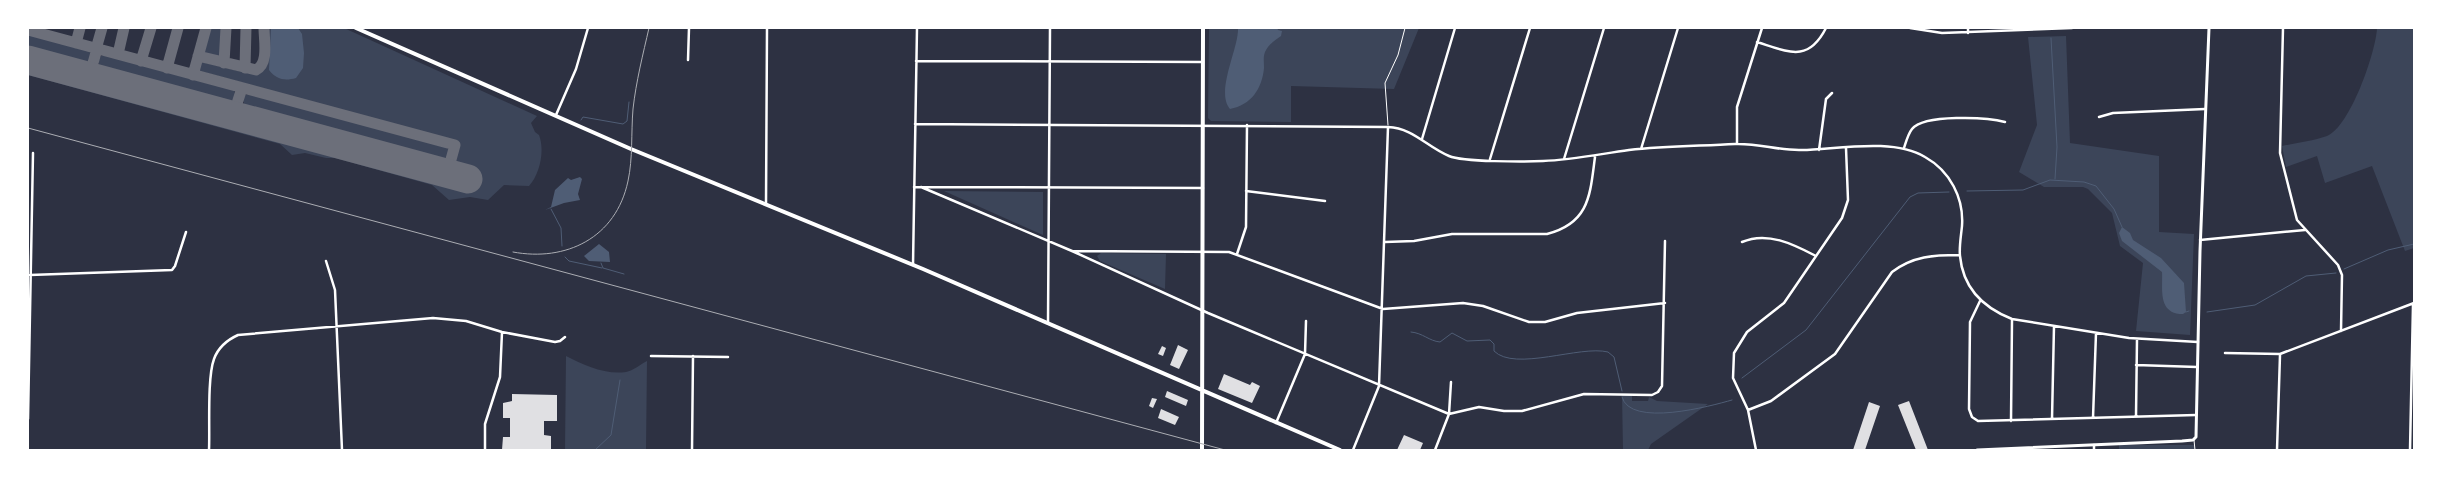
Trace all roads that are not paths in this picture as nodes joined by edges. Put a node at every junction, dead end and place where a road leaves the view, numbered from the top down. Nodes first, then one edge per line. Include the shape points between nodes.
1 (356, 28) edge
2 (588, 28) edge
3 (689, 28) edge
4 (767, 28) edge
5 (917, 28) edge
6 (1050, 28) edge
7 (1203, 28) edge
8 (1456, 28) edge
9 (1530, 28) edge
10 (1604, 28) edge
11 (1678, 28) edge
12 (1762, 28) edge
13 (1826, 28) edge
14 (1910, 28) edge
15 (1968, 28) edge
16 (2072, 28) edge
17 (2209, 28) edge
18 (2283, 28) edge
19 (1916, 29) edge
20 (2026, 29) edge
21 (1968, 33) junction
22 (1757, 42) junction
23 (688, 60) dead end
24 (916, 61) junction
25 (1050, 61) junction
26 (1203, 62) junction
27 (1832, 93) dead end
28 (2206, 109) junction
29 (556, 116) junction
30 (2099, 117) dead end
31 (2004, 122) dead end
32 (915, 124) junction
33 (1050, 124) junction
34 (1203, 125) junction
35 (1247, 125) junction
36 (1388, 126) junction
37 (1422, 139) junction
38 (1737, 144) junction
39 (1846, 148) junction
40 (1904, 148) junction
41 (1641, 149) junction
42 (1819, 150) junction
43 (33, 153) dead end
44 (1595, 156) junction
45 (1490, 159) junction
46 (1564, 159) junction
47 (914, 187) junction
48 (921, 187) junction
49 (1049, 188) junction
50 (1203, 188) junction
51 (1246, 192) junction
52 (1325, 201) dead end
53 (766, 205) junction
54 (2305, 230) junction
55 (186, 232) dead end
56 (2200, 240) junction
57 (1665, 241) dead end
58 (1049, 242) junction
59 (1385, 242) junction
60 (1742, 242) dead end
61 (1072, 251) junction
62 (1202, 252) junction
63 (1237, 254) junction
64 (1959, 255) junction
65 (1816, 256) junction
66 (326, 260) dead end
67 (913, 265) junction
68 (30, 275) junction
69 (1980, 300) junction
70 (1665, 303) junction
71 (2414, 303) edge
72 (1382, 309) junction
73 (1202, 311) junction
74 (2012, 319) junction
75 (1306, 321) dead end
76 (1048, 324) junction
77 (338, 325) junction
78 (2054, 326) junction
79 (2341, 331) junction
80 (502, 332) junction
81 (2096, 333) junction
82 (565, 337) dead end
83 (2137, 338) junction
84 (2198, 342) junction
85 (2225, 353) dead end
86 (1305, 354) junction
87 (2280, 354) junction
88 (652, 356) dead end
89 (693, 356) junction
90 (728, 357) dead end
91 (2136, 365) junction
92 (2197, 367) junction
93 (1451, 382) dead end
94 (1379, 386) junction
95 (1202, 392) junction
96 (1748, 410) junction
97 (1449, 414) junction
98 (2196, 415) junction
99 (2136, 416) junction
100 (2093, 418) junction
101 (28, 419) edge
102 (2052, 420) junction
103 (2011, 421) junction
104 (1276, 423) junction
105 (2193, 440) junction
106 (2094, 445) junction
107 (209, 450) edge
108 (342, 450) edge
109 (485, 450) edge
110 (692, 450) edge
111 (1202, 450) edge
112 (1340, 450) edge
113 (1353, 450) edge
114 (1435, 450) edge
115 (1756, 450) edge
116 (1977, 450) edge
117 (1983, 450) edge
118 (2094, 450) edge
119 (2195, 450) edge
120 (2277, 450) edge
121 (2410, 450) edge

1 - 29 main road
2 - 29 street via 576,69
3 - 23 street
4 - 53 street
5 - 24 street
6 - 25 street
7 - 26 main road
8 - 37 street
9 - 45 street
10 - 46 street
11 - 41 street
12 - 22 street
13 - 22 street via 1816,44 1801,52 1789,52
14 - 19 street
15 - 21 street
16 - 20 street
17 - 28 street
18 - 54 street via 2280,153 2297,220
19 - 21 street
20 - 21 street
22 - 38 street via 1737,107
24 - 25 street
24 - 32 street
25 - 26 street
25 - 33 street
26 - 34 main road
27 - 42 street via 1826,99
28 - 30 street via 2113,112
28 - 56 street
29 - 53 main road
31 - 40 street via 1989,118 1926,121 1912,129
32 - 33 street
32 - 47 street
33 - 34 street
33 - 49 street
34 - 35 street
34 - 50 main road
35 - 36 street
35 - 51 street
36 - 37 street via 1405,129
36 - 59 street
37 - 45 street via 1453,157
38 - 41 street
38 - 42 street
39 - 40 street
39 - 42 street
39 - 65 street via 1847,206
40 - 64 street via 1935,163 1956,191 1962,215
41 - 44 street
43 - 68 street
44 - 46 street
44 - 59 street via 1584,208 1577,219 1558,231 1548,234 1452,234
45 - 46 street
47 - 48 street
47 - 67 street
48 - 49 street
48 - 58 street
49 - 50 street
49 - 58 street
50 - 62 main road
51 - 52 street
51 - 63 street via 1246,232
53 - 67 main road
54 - 56 street
54 - 79 street via 2338,265 2342,275
55 - 68 street via 172,270
56 - 84 street
57 - 70 street
58 - 61 street
58 - 76 street
59 - 72 street
60 - 65 street via 1756,238 1774,239
61 - 62 street
61 - 73 street
62 - 63 street
62 - 73 main road
63 - 72 street
64 - 69 street via 1968,283
64 - 96 street via 1920,257 1892,272 1835,354 1775,398
65 - 96 street via 1784,303 1747,332 1736,349 1732,373
66 - 77 street via 335,290
67 - 76 main road
68 - 101 street
69 - 74 street via 1995,313
69 - 103 street via 1970,322 1969,409 1972,417 1981,422
70 - 72 street via 1577,313 1534,323 1483,306 1462,303
70 - 97 street via 1662,386 1658,392 1652,395 1584,394 1522,411 1479,407
71 - 79 street
71 - 121 street
72 - 94 street
73 - 86 street
73 - 95 main road
74 - 78 street
74 - 103 street
75 - 86 street
76 - 95 main road
77 - 80 street via 433,318 466,321
77 - 107 street via 248,332 232,338 221,347 211,371
77 - 108 street
78 - 81 street
78 - 102 street
79 - 87 street
80 - 82 street via 555,342
80 - 109 street via 500,377 485,424
81 - 83 street
81 - 100 street
83 - 84 street
83 - 91 street
84 - 92 street
85 - 87 street
86 - 94 street
86 - 104 street
87 - 120 street
88 - 89 street
89 - 90 street
89 - 110 street
91 - 92 street
91 - 99 street
92 - 98 street
93 - 97 street
94 - 97 street
94 - 113 street
95 - 104 main road
95 - 111 main road
96 - 115 street
97 - 114 street
98 - 99 street
98 - 105 street via 2197,433
99 - 100 street
100 - 102 street
102 - 103 street
104 - 112 main road
105 - 106 street
105 - 119 lane
106 - 117 street
106 - 118 street
116 - 117 street

